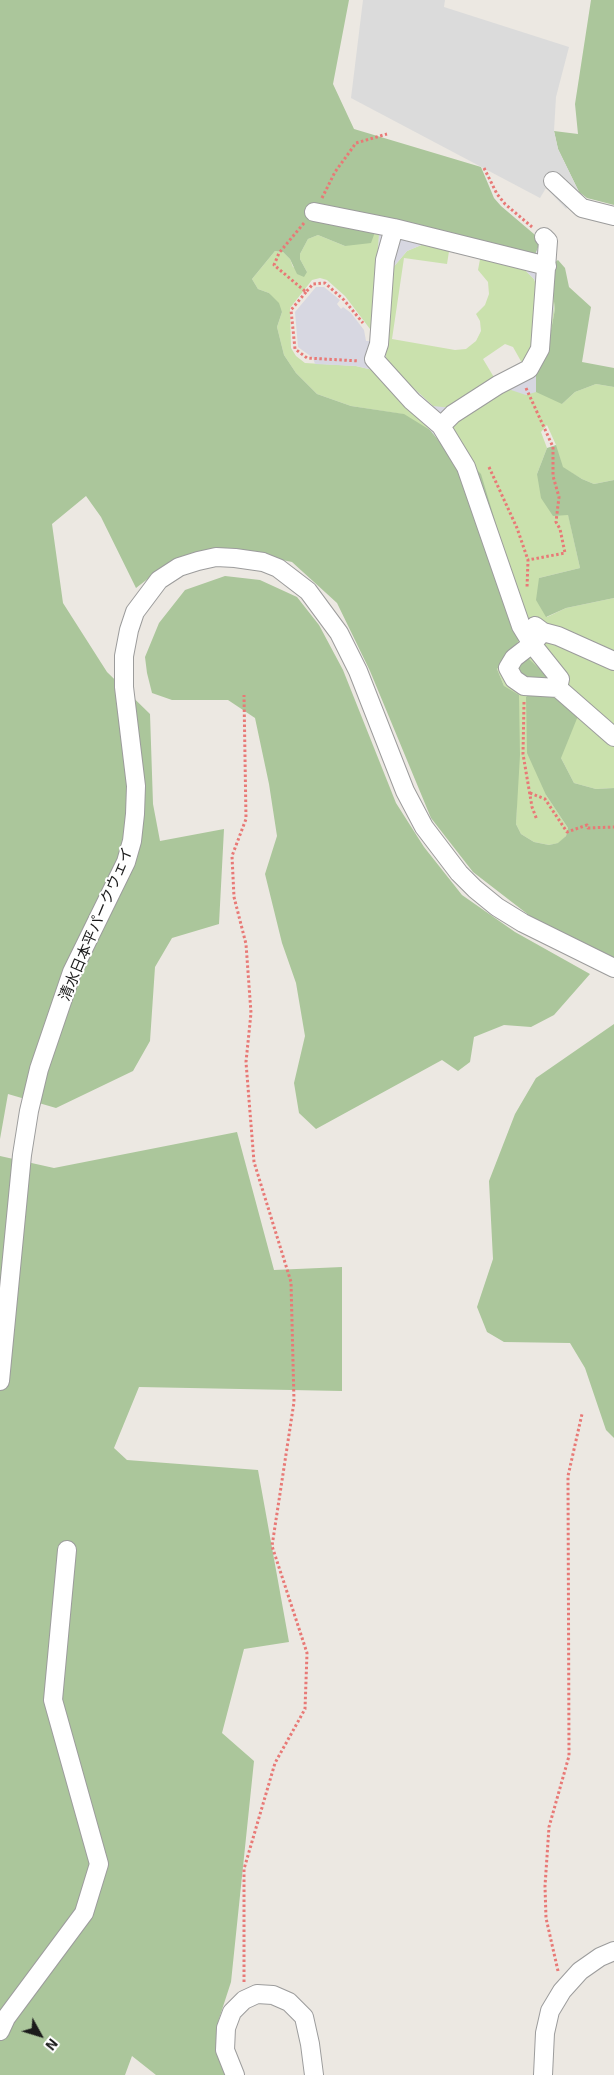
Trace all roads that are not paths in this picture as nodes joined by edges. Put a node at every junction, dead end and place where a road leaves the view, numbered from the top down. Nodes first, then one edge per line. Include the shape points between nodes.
1 (553, 181) dead end
2 (314, 212) road end
3 (614, 216) edge
4 (394, 228) junction
5 (544, 237) road end
6 (546, 266) junction
7 (441, 426) junction
8 (535, 633) junction
9 (614, 661) edge
10 (558, 688) junction
11 (614, 737) edge
12 (614, 968) edge
13 (0, 1381) edge
14 (67, 1550) dead end
15 (614, 1951) edge
16 (0, 2031) edge
17 (235, 2075) edge
18 (314, 2075) edge
19 (543, 2075) edge

1 - 3 street via 582,208
2 - 4 street
4 - 6 street
4 - 7 street via 386,260 379,344 374,359 412,401
5 - 6 street via 548,241
6 - 7 street via 540,349 529,370 498,385 453,414
7 - 8 street via 470,476 521,626
8 - 9 street via 558,636
8 - 10 street via 560,679
8 - 10 street via 508,668 514,679 524,686
10 - 11 street
12 - 13 street, 清水日本平パークウェイ via 523,923 475,889 459,873 424,827 405,791 358,671 339,633 308,591 278,568 235,558 216,557 179,567 159,580 135,612 124,656 136,786 132,842 126,862 72,972 39,1070 22,1155
14 - 16 street via 53,1700 99,1864 84,1913 6,2018
15 - 19 street via 580,1971 550,2011
17 - 18 street via 225,2050 226,2028 232,2012 244,2000 257,1994 273,1995 289,2002 304,2017

